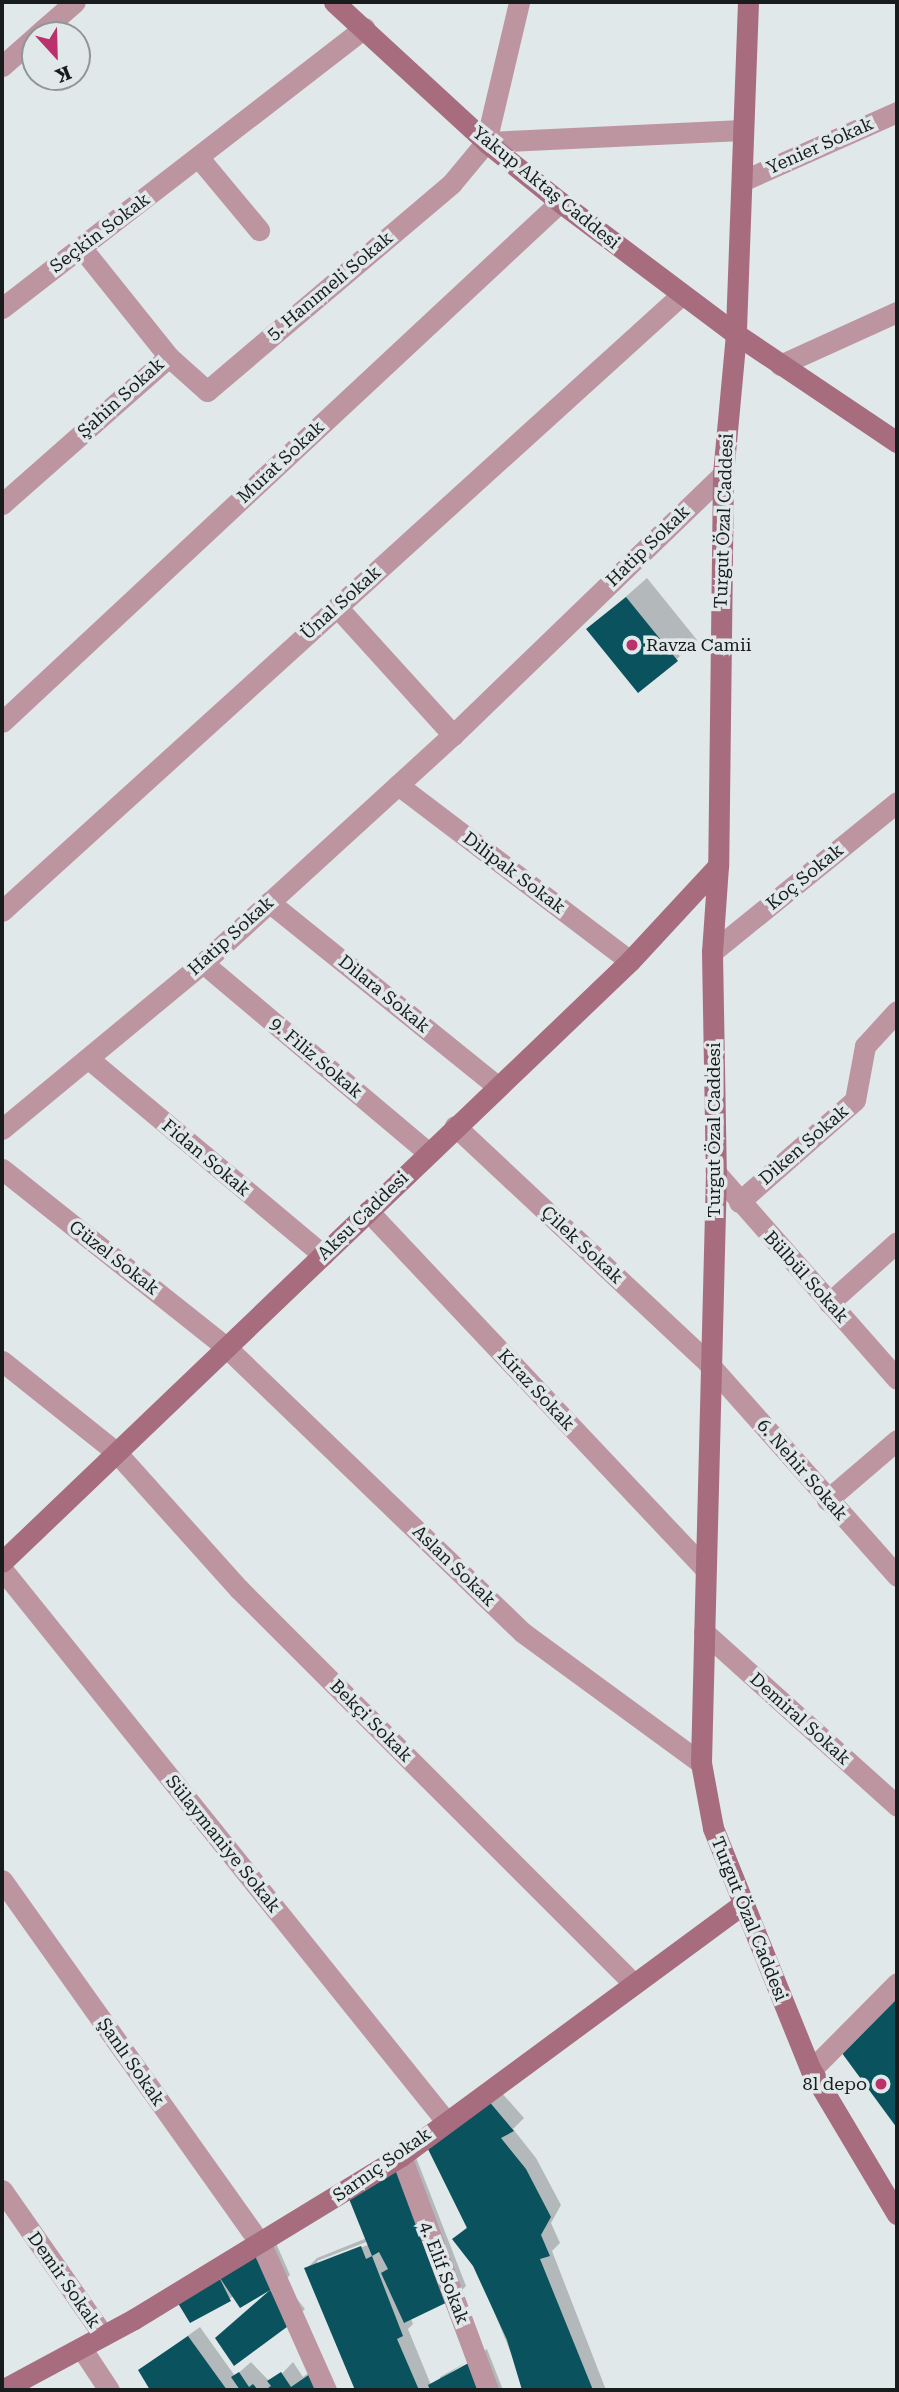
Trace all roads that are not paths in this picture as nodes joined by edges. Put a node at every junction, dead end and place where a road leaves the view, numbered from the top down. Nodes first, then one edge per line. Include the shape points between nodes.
1 (75, 2) edge
2 (334, 2) edge
3 (519, 2) edge
4 (748, 2) edge
5 (53, 21) edge
6 (364, 27) junction
7 (21, 49) edge
8 (2, 66) edge
9 (897, 111) edge
10 (742, 130) junction
11 (486, 142) junction
12 (199, 158) junction
13 (742, 181) junction
14 (560, 202) junction
15 (259, 230) dead end
16 (81, 247) junction
17 (681, 295) junction
18 (2, 308) edge
19 (897, 312) edge
20 (736, 334) junction
21 (169, 357) junction
22 (780, 365) junction
23 (897, 442) edge
24 (723, 474) junction
25 (2, 504) edge
26 (337, 607) junction
27 (2, 722) edge
28 (453, 735) junction
29 (398, 785) junction
30 (897, 802) edge
31 (718, 866) junction
32 (269, 902) junction
33 (2, 911) edge
34 (712, 952) junction
35 (630, 961) junction
36 (203, 963) junction
37 (897, 1011) edge
38 (90, 1060) junction
39 (498, 1087) junction
40 (455, 1126) junction
41 (2, 1129) edge
42 (429, 1153) junction
43 (2, 1169) edge
44 (716, 1173) junction
45 (740, 1202) junction
46 (368, 1211) junction
47 (897, 1242) edge
48 (323, 1255) junction
49 (829, 1303) junction
50 (226, 1347) junction
51 (2, 1362) edge
52 (708, 1363) junction
53 (897, 1379) edge
54 (897, 1440) edge
55 (116, 1452) junction
56 (827, 1500) junction
57 (2, 1562) edge
58 (2, 1569) edge
59 (705, 1569) junction
60 (897, 1576) edge
61 (704, 1632) junction
62 (701, 1763) junction
63 (897, 1806) edge
64 (2, 1880) edge
65 (741, 1905) junction
66 (632, 1982) junction
67 (897, 1983) edge
68 (811, 2070) junction
69 (445, 2120) junction
70 (401, 2156) junction
71 (2, 2190) edge
72 (897, 2214) edge
73 (261, 2244) junction
74 (103, 2335) junction
75 (82, 2349) junction
76 (2, 2390) edge
77 (109, 2390) edge
78 (326, 2390) edge
79 (488, 2390) edge

1 - 5 street
2 - 6 street, Yakup Aktaş Caddesi
3 - 11 street
4 - 10 street, Turgut Özal Caddesi
6 - 11 street, Yakup Aktaş Caddesi
6 - 12 street, Seçkin Sokak
7 - 8 street
9 - 13 street, Yenier Sokak
10 - 11 street
10 - 13 street, Turgut Özal Caddesi
11 - 14 street, Yakup Aktaş Caddesi
11 - 21 street, 5. Hanımeli Sokak via 452,183 207,391
12 - 15 street
12 - 16 street, Seçkin Sokak
13 - 20 street, Turgut Özal Caddesi
14 - 17 street, Yakup Aktaş Caddesi
14 - 27 street, Murat Sokak
16 - 18 street, Seçkin Sokak
16 - 21 street, Şahin Sokak
17 - 20 street, Yakup Aktaş Caddesi
17 - 26 street, Ünal Sokak
19 - 22 street
20 - 22 street, Yakup Aktaş Caddesi
20 - 24 street, Turgut Özal Caddesi
21 - 25 street, Şahin Sokak
22 - 23 street, Yakup Aktaş Caddesi
24 - 28 street, Hatip Sokak
24 - 31 street, Turgut Özal Caddesi
26 - 28 street
26 - 33 street, Ünal Sokak
28 - 29 street, Hatip Sokak
29 - 32 street, Hatip Sokak
29 - 35 street, Dilipak Sokak
30 - 34 street, Koç Sokak
31 - 34 street, Turgut Özal Caddesi
31 - 35 street, Aksu Caddesi
32 - 36 street, Hatip Sokak
32 - 39 street, Dilara Sokak
34 - 44 street, Turgut Özal Caddesi
35 - 39 street, Aksu Caddesi
36 - 38 street, Hatip Sokak
36 - 42 street, 9. Filiz Sokak
37 - 45 street, Diken Sokak via 864,1046 855,1100
38 - 41 street, Hatip Sokak
38 - 48 street, Fidan Sokak
39 - 40 street, Aksu Caddesi
40 - 42 street, Aksu Caddesi
40 - 52 street, Çilek Sokak
42 - 46 street, Aksu Caddesi
43 - 50 street, Güzel Sokak
44 - 45 street, Bülbül Sokak
44 - 52 street, Turgut Özal Caddesi
45 - 49 street, Bülbül Sokak
46 - 48 street, Aksu Caddesi
46 - 59 street, Kiraz Sokak
47 - 49 street
48 - 50 street, Aksu Caddesi
49 - 53 street, Bülbül Sokak
50 - 55 street, Aksu Caddesi
50 - 62 street, Aslan Sokak via 522,1632
51 - 55 street, Bekçi Sokak
52 - 56 street, 6. Nehir Sokak
52 - 59 street, Turgut Özal Caddesi
54 - 56 street
55 - 57 street, Aksu Caddesi
55 - 66 street, Bekçi Sokak via 239,1588
56 - 60 street, 6. Nehir Sokak
58 - 69 street, Sülaymaniye Sokak
59 - 61 street, Turgut Özal Caddesi
61 - 62 street, Turgut Özal Caddesi
61 - 63 street, Demiral Sokak
62 - 65 street, Turgut Özal Caddesi via 713,1828
64 - 73 street, Şanlı Sokak
65 - 66 street, Sarnıç Sokak
65 - 68 street, Turgut Özal Caddesi
66 - 69 street, Sarnıç Sokak
67 - 68 street
68 - 72 street, Turgut Özal Caddesi
69 - 70 street, Sarnıç Sokak
70 - 73 street, Sarnıç Sokak
70 - 79 street, 4. Elif Sokak
71 - 74 street, Demir Sokak
73 - 74 street, Sarnıç Sokak
73 - 78 street, Şanlı Sokak
74 - 75 street, Sarnıç Sokak
75 - 76 street, Sarnıç Sokak
75 - 77 street

